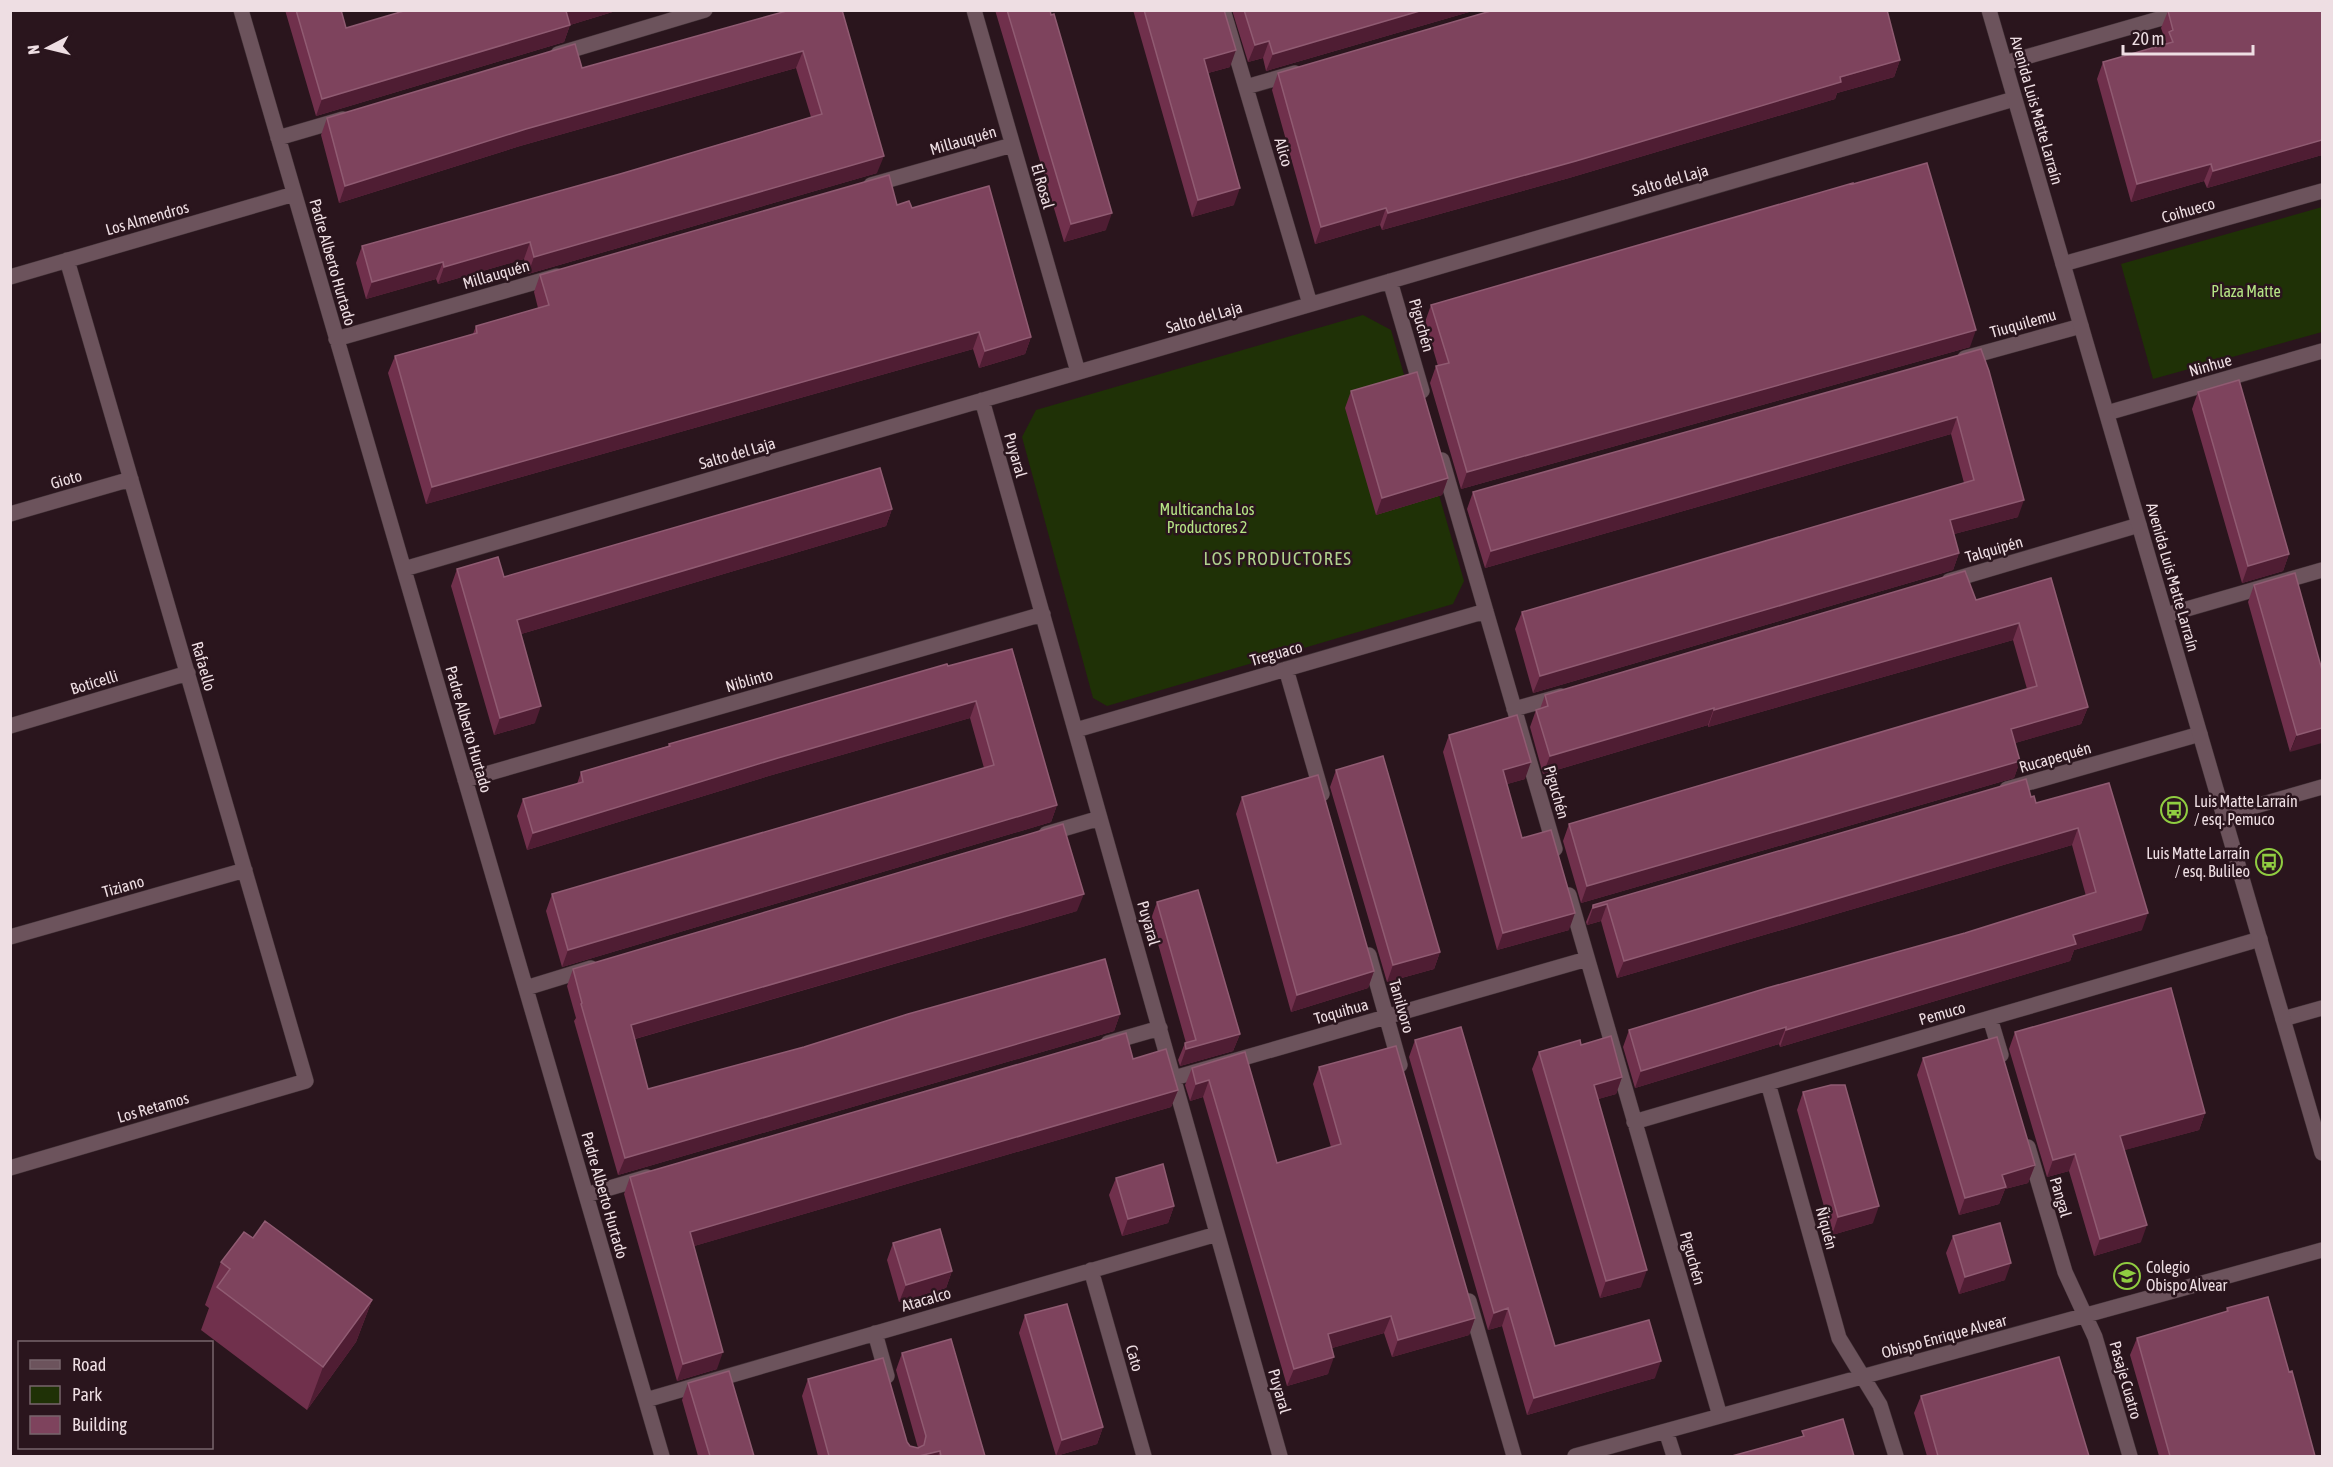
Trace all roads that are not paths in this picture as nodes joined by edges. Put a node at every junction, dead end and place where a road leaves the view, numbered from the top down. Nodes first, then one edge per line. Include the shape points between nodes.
1 (241, 10) edge
2 (705, 10) edge
3 (974, 10) edge
4 (1223, 10) edge
5 (1989, 10) edge
6 (2190, 10) edge
7 (548, 57) edge
8 (2005, 63) junction
9 (1313, 68) edge
10 (1246, 87) junction
11 (2014, 99) junction
12 (357, 114) edge
13 (278, 138) junction
14 (1012, 145) junction
15 (852, 191) edge
16 (2322, 191) edge
17 (294, 194) junction
18 (68, 260) junction
19 (2063, 264) junction
20 (577, 270) edge
21 (10, 277) edge
22 (1390, 281) junction
23 (1310, 304) junction
24 (2080, 326) junction
25 (336, 339) junction
26 (2322, 351) edge
27 (1955, 361) edge
28 (1078, 372) junction
29 (982, 400) junction
30 (1426, 402) edge
31 (2107, 413) junction
32 (1438, 447) edge
33 (131, 479) junction
34 (10, 514) edge
35 (2139, 525) junction
36 (404, 569) junction
37 (2322, 570) edge
38 (1935, 586) edge
39 (1486, 611) junction
40 (1043, 614) junction
41 (2166, 615) junction
42 (1286, 669) junction
43 (188, 673) junction
44 (1571, 693) edge
45 (1514, 710) junction
46 (10, 726) edge
47 (1076, 730) junction
48 (2200, 734) junction
49 (465, 780) junction
50 (2322, 787) edge
51 (1995, 793) edge
52 (1328, 814) edge
53 (2224, 815) junction
54 (1100, 818) junction
55 (1031, 838) edge
56 (1558, 858) edge
57 (245, 870) junction
58 (1564, 881) edge
59 (10, 937) edge
60 (1364, 938) edge
61 (2260, 939) junction
62 (1587, 959) junction
63 (606, 964) edge
64 (526, 988) junction
65 (2322, 1008) edge
66 (1386, 1017) junction
67 (1990, 1018) junction
68 (2283, 1019) junction
69 (1160, 1028) junction
70 (1091, 1048) edge
71 (2006, 1073) edge
72 (1174, 1078) junction
73 (306, 1081) joint
74 (1768, 1083) junction
75 (1406, 1085) edge
76 (1634, 1122) junction
77 (2022, 1128) edge
78 (2322, 1153) edge
79 (10, 1168) edge
80 (666, 1171) edge
81 (586, 1195) junction
82 (1217, 1234) junction
83 (2322, 1250) edge
84 (1091, 1270) junction
85 (1465, 1288) edge
86 (2083, 1316) junction
87 (875, 1333) junction
88 (1863, 1377) junction
89 (891, 1389) edge
90 (646, 1400) junction
91 (1720, 1416) junction
92 (1666, 1431) junction
93 (662, 1456) edge
94 (1144, 1456) edge
95 (1280, 1456) edge
96 (1514, 1456) edge
97 (1575, 1456) edge
98 (1674, 1456) edge
99 (1896, 1456) edge
100 (2130, 1456) edge

1 - 13 street, Padre Alberto Hurtado
2 - 7 street
3 - 14 street, El Rosal
4 - 10 street, Alico
5 - 8 street, Avenida Luis Matte Larraín
6 - 8 street
8 - 11 street, Avenida Luis Matte Larraín
9 - 10 street
10 - 23 street, Alico
11 - 19 street, Avenida Luis Matte Larraín
11 - 22 street, Salto del Laja
12 - 13 street
13 - 17 street, Padre Alberto Hurtado
14 - 15 street, Millauquén
14 - 28 street, El Rosal
16 - 19 street, Coihueco
17 - 18 street, Los Almendros
17 - 25 street, Padre Alberto Hurtado
18 - 21 street, Los Almendros
18 - 33 street, Rafaello
19 - 24 street, Avenida Luis Matte Larraín
20 - 25 street, Millauquén
22 - 23 street, Salto del Laja
22 - 30 street, Piguchén
23 - 28 street, Salto del Laja
24 - 27 street, Tiuquilemu
24 - 31 street, Avenida Luis Matte Larraín
25 - 36 street, Padre Alberto Hurtado
26 - 31 street, Ninhue
28 - 29 street, Salto del Laja
29 - 36 street, Salto del Laja
29 - 40 street, Puyaral
31 - 35 street, Avenida Luis Matte Larraín
32 - 39 street, Piguchén via 1460,500
33 - 34 street, Gioto
33 - 43 street, Rafaello
35 - 38 street, Talquipén
35 - 41 street, Avenida Luis Matte Larraín
36 - 49 street, Padre Alberto Hurtado
37 - 41 street
39 - 42 street, Treguaco
39 - 45 street, Piguchén
40 - 47 street, Puyaral
40 - 49 street, Niblinto
41 - 48 street, Avenida Luis Matte Larraín
42 - 47 street, Treguaco
42 - 52 street
43 - 46 street, Boticelli
43 - 57 street, Rafaello
44 - 45 street
45 - 56 street, Piguchén
47 - 54 street, Puyaral
48 - 51 street, Rucapequén
48 - 53 street, Avenida Luis Matte Larraín
49 - 64 street, Padre Alberto Hurtado
50 - 53 street
53 - 61 street, Avenida Luis Matte Larraín
54 - 55 street
54 - 69 street, Puyaral
57 - 59 street, Tiziano
57 - 73 street, Rafaello
58 - 62 street, Piguchén via 1580,914
60 - 66 street, Tanilvoro
61 - 67 street, Pemuco
61 - 68 street, Avenida Luis Matte Larraín
62 - 66 street, Toquihua
62 - 76 street, Piguchén
63 - 64 street
64 - 81 street, Padre Alberto Hurtado
65 - 68 street
66 - 72 street, Toquihua
66 - 75 street, Tanilvoro
67 - 71 street
67 - 74 street, Pemuco
68 - 78 street, Avenida Luis Matte Larraín
69 - 70 street
69 - 72 street, Puyaral
72 - 82 street, Puyaral
73 - 79 street, Los Retamos
74 - 76 street, Pemuco
74 - 88 street, Ñiquén via 1839,1338
76 - 91 street, Piguchén
77 - 86 street, Pangal via 2065,1272
80 - 81 street
81 - 90 street, Padre Alberto Hurtado
82 - 84 street, Atacalco
82 - 95 street, Puyaral
83 - 86 street, Obispo Enrique Alvear
84 - 87 street, Atacalco
84 - 94 street, Cato
85 - 96 street
86 - 88 street, Obispo Enrique Alvear
86 - 100 street, Pasaje Cuatro via 2095,1336
87 - 89 street
87 - 90 street, Atacalco
88 - 91 street, Obispo Enrique Alvear
88 - 99 street, Ñiquén via 1881,1405
90 - 93 street, Padre Alberto Hurtado
91 - 92 street, Obispo Enrique Alvear
92 - 97 street, Obispo Enrique Alvear
92 - 98 street

